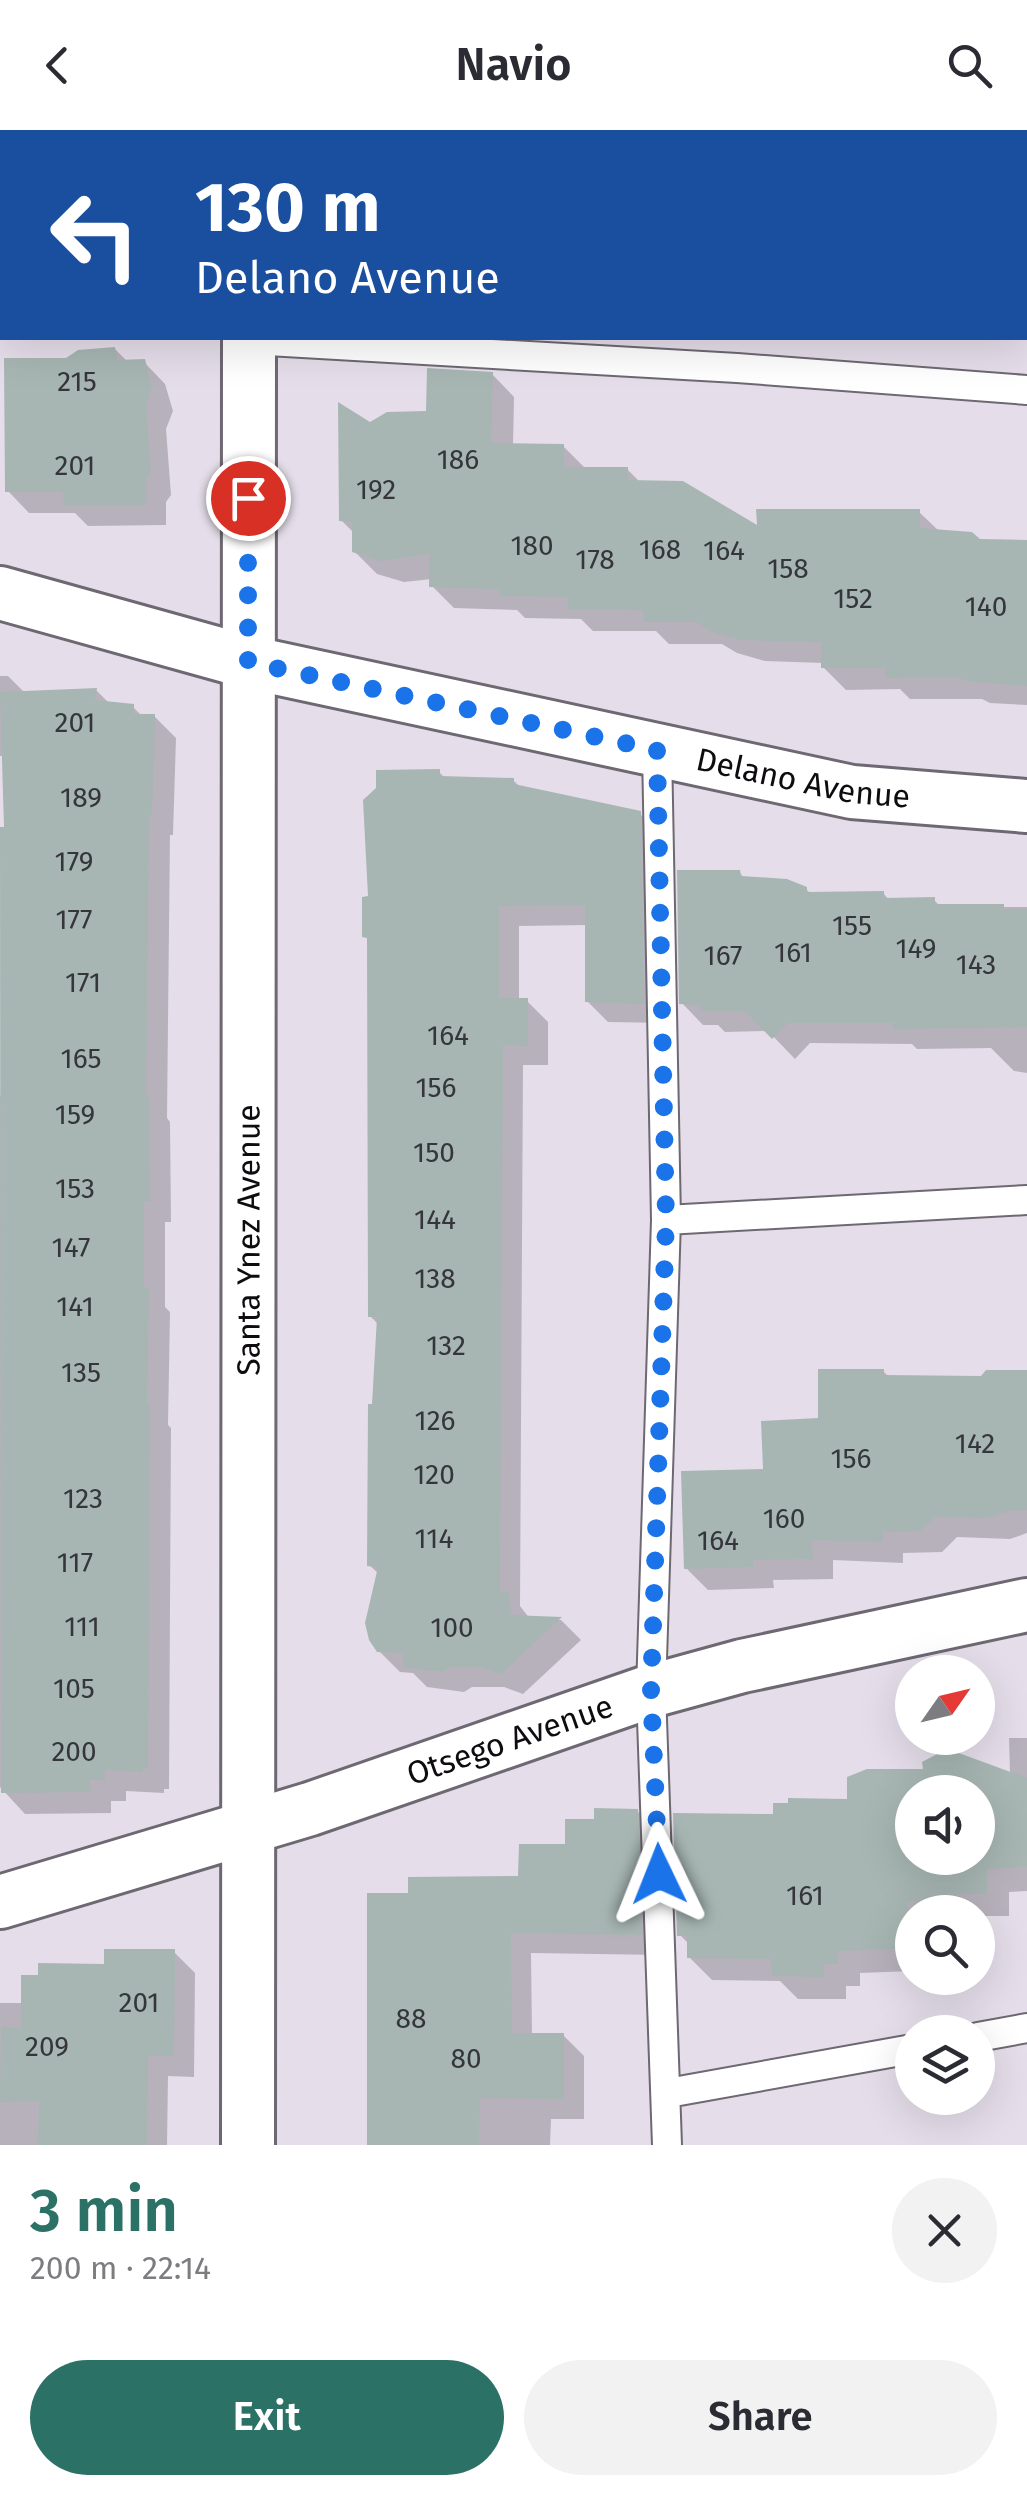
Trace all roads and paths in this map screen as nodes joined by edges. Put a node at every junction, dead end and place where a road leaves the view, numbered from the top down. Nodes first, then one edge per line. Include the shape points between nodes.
1 (249, 340) edge
2 (266, 340) edge
3 (1027, 390) edge
4 (0, 593) edge
5 (248, 662) junction
6 (657, 750) junction
7 (1027, 806) edge
8 (1027, 1200) edge
9 (666, 1220) junction
10 (1027, 1605) edge
11 (651, 1691) junction
12 (248, 1825) junction
13 (0, 1902) edge
14 (1027, 2028) edge
15 (995, 2034) edge
16 (895, 2052) edge
17 (668, 2093) junction
18 (248, 2145) edge
19 (667, 2145) edge

1 - 5 street, Santa Ynez Avenue
2 - 3 lane
4 - 5 street, Delano Avenue
5 - 6 street, Delano Avenue
5 - 12 street, Santa Ynez Avenue
6 - 7 street, Delano Avenue via 852,792
6 - 9 lane
8 - 9 lane
9 - 11 lane
10 - 11 street, Otsego Avenue
11 - 12 street, Otsego Avenue
11 - 17 lane
12 - 13 street, Otsego Avenue
12 - 18 street, Santa Ynez Avenue
14 - 15 lane
16 - 17 lane
17 - 19 lane

